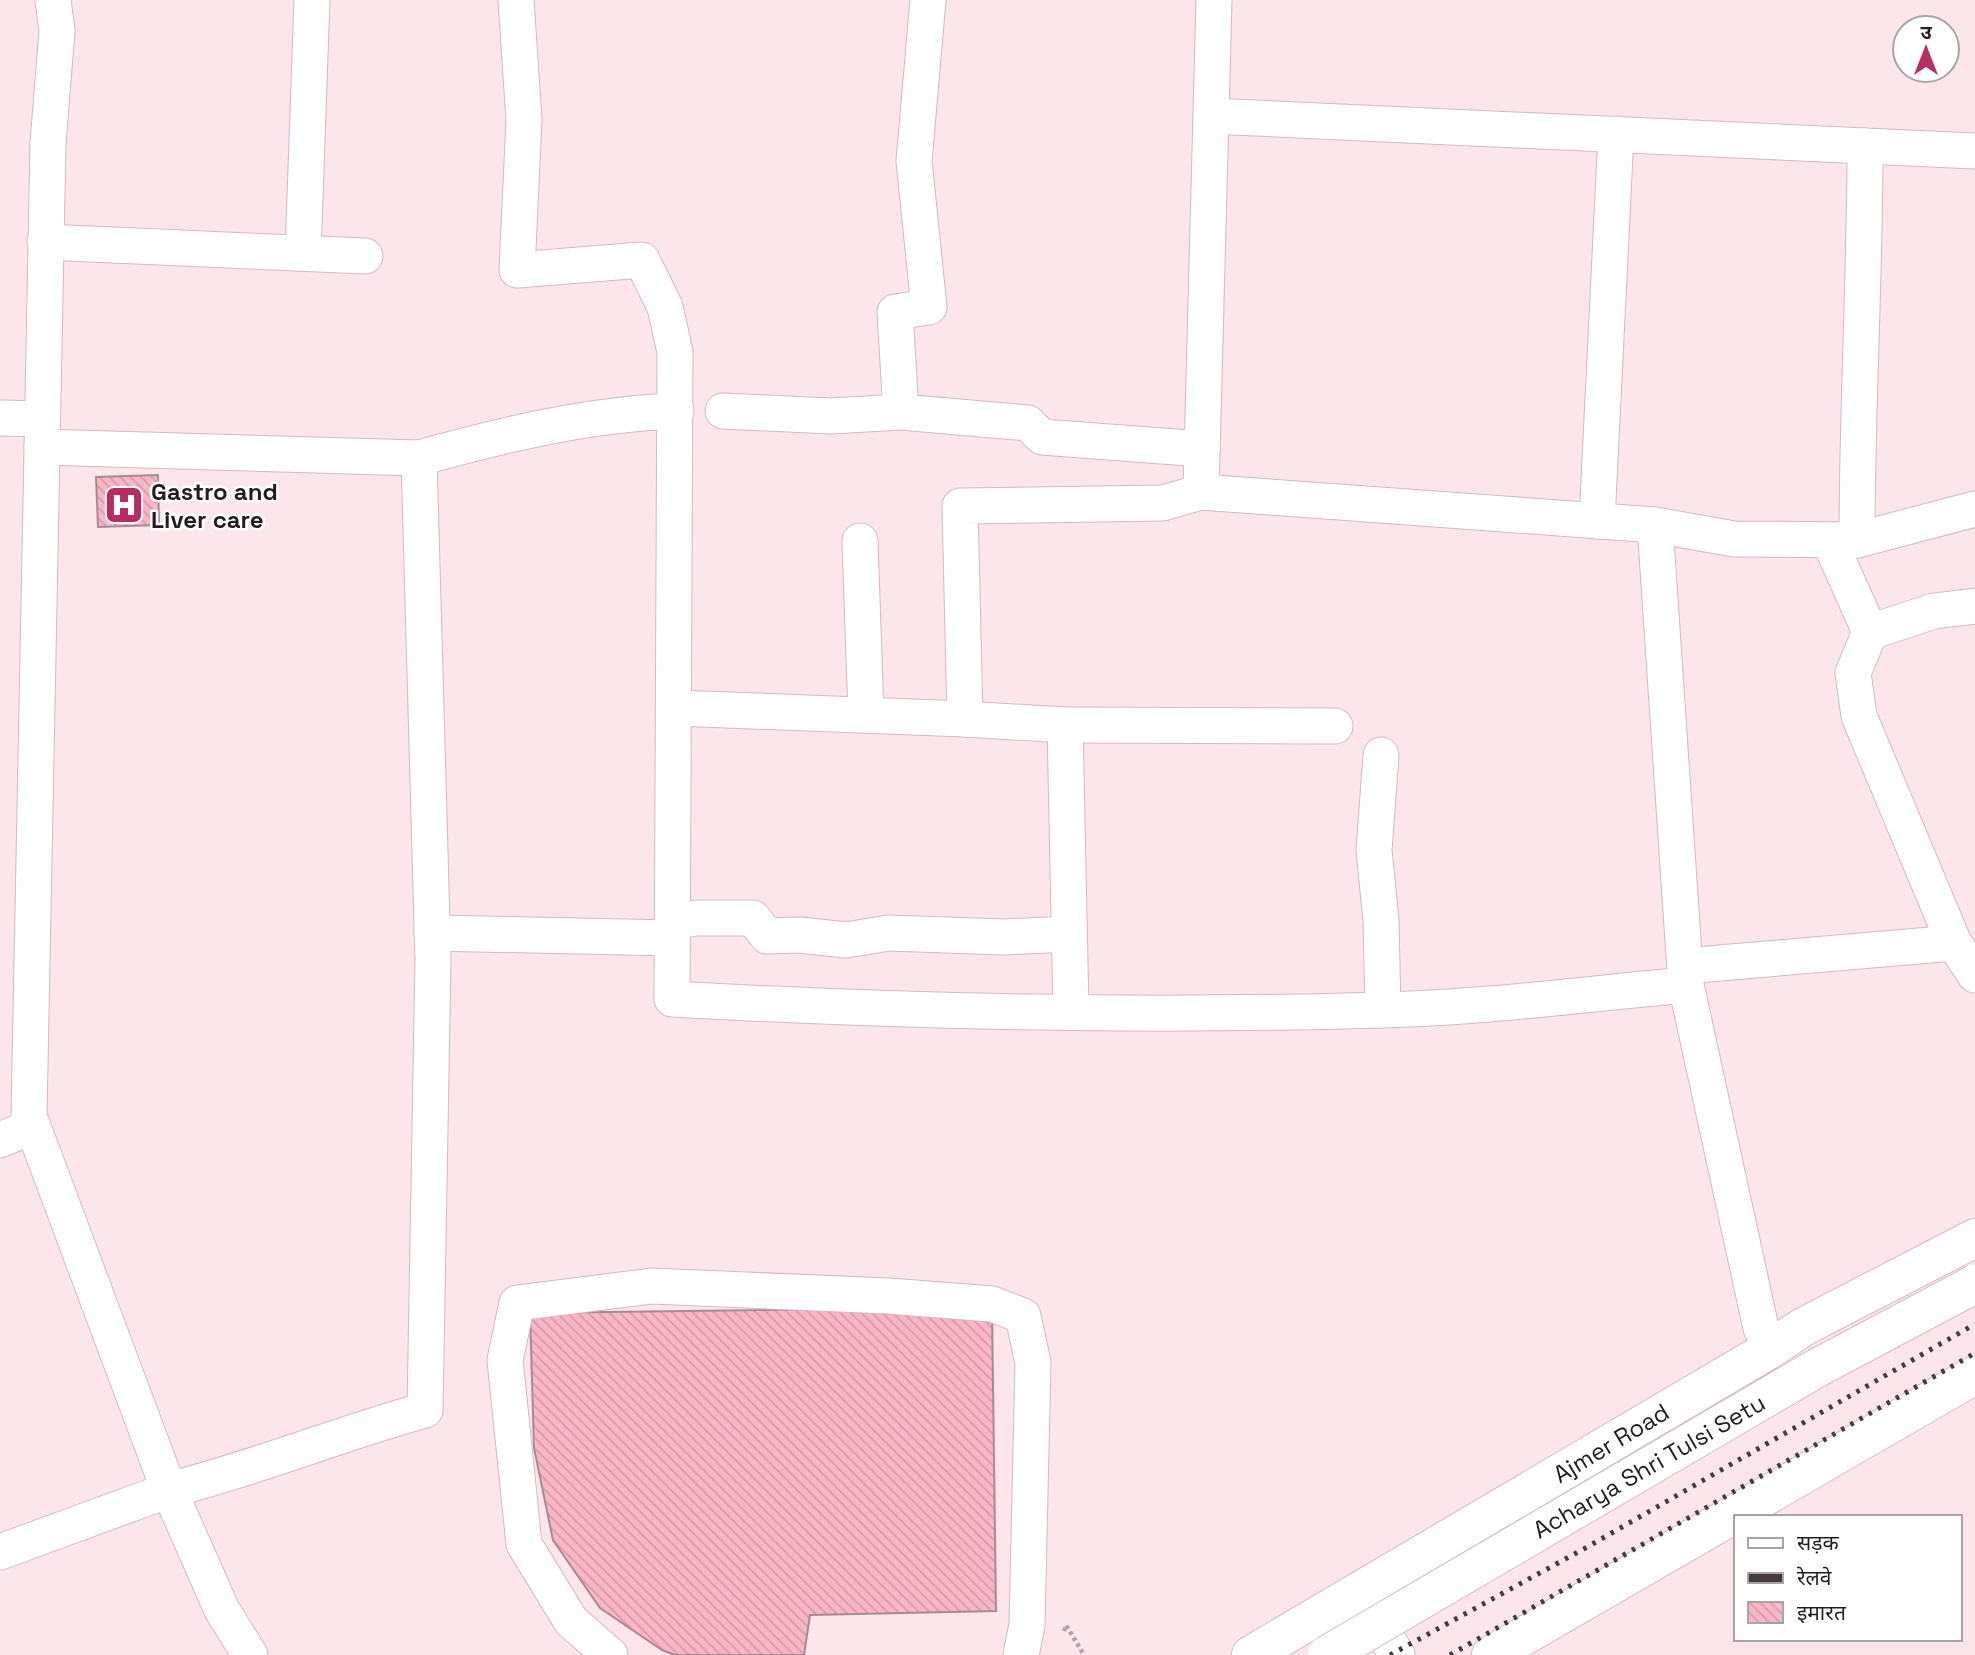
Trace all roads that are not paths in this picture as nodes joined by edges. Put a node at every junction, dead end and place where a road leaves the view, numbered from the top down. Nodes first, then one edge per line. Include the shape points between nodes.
1 (53, 0) edge
2 (312, 0) edge
3 (516, 0) edge
4 (928, 0) edge
5 (1214, 0) edge
6 (1211, 116) junction
7 (1616, 134) junction
8 (1865, 146) junction
9 (1975, 151) edge
10 (46, 242) junction
11 (303, 253) junction
12 (365, 256) dead end
13 (676, 411) junction
14 (723, 411) dead end
15 (901, 412) junction
16 (0, 418) edge
17 (42, 433) junction
18 (1202, 449) junction
19 (419, 458) junction
20 (1201, 492) junction
21 (1975, 509) edge
22 (1597, 521) junction
23 (1655, 525) junction
24 (1843, 540) junction
25 (860, 541) dead end
26 (1975, 606) edge
27 (1870, 632) junction
28 (675, 708) junction
29 (866, 715) junction
30 (965, 719) junction
31 (1065, 725) junction
32 (1335, 726) dead end
33 (1381, 755) dead end
34 (673, 930) junction
35 (432, 933) junction
36 (1069, 934) junction
37 (1954, 943) junction
38 (1686, 975) junction
39 (1975, 975) edge
40 (1383, 1010) junction
41 (1071, 1012) junction
42 (33, 1126) junction
43 (0, 1140) edge
44 (1975, 1238) edge
45 (1975, 1284) edge
46 (1772, 1348) junction
47 (1975, 1375) edge
48 (1975, 1403) edge
49 (169, 1489) junction
50 (1780, 1515) edge
51 (1734, 1542) edge
52 (0, 1552) edge
53 (1359, 1592) junction
54 (250, 1655) edge
55 (610, 1655) edge
56 (1021, 1655) edge
57 (1251, 1655) edge
58 (1327, 1655) edge
59 (1396, 1655) edge
60 (1491, 1655) edge
61 (1537, 1655) edge

1 - 10 street via 57,31
2 - 11 street
3 - 13 street via 524,120 517,270 642,260 665,307 675,352
4 - 15 street via 914,161 929,307 895,312
5 - 6 street
6 - 7 street
6 - 18 street
7 - 8 street
7 - 22 street
8 - 9 street
8 - 24 street via 1857,430
10 - 11 street
10 - 17 street
11 - 12 street
13 - 19 street via 580,421
13 - 28 street
14 - 15 street via 831,416
15 - 18 street via 1028,424 1042,437
16 - 17 street
17 - 19 street
17 - 42 street via 29,1116
18 - 20 street
19 - 35 street
20 - 22 street
20 - 30 street via 1163,503 960,506
21 - 24 street
22 - 23 street
23 - 24 street via 1734,539
23 - 38 street
24 - 27 street
25 - 29 street
26 - 27 street via 1934,611
27 - 37 street via 1853,673 1859,716
28 - 29 street
28 - 34 street
29 - 30 street
30 - 31 street
31 - 32 street
31 - 36 street
33 - 40 street via 1374,849
34 - 35 street
34 - 36 street via 696,918 753,918 767,936 846,940 889,933
34 - 41 street via 672,999 849,1009
35 - 49 street via 425,1410 350,1431 228,1475
36 - 41 street
37 - 38 street
37 - 39 street
38 - 40 street
38 - 46 street via 1761,1328
40 - 41 street
42 - 43 street
42 - 49 street
44 - 46 highway, Ajmer Road via 1803,1327
45 - 58 highway, Acharya Shri Tulsi Setu, bridge via 1817,1368
46 - 53 highway, Ajmer Road
47 - 60 highway
48 - 50 highway
49 - 52 street
49 - 54 street via 222,1610
51 - 61 highway
53 - 57 highway, Ajmer Road
53 - 59 street
55 - 56 street via 571,1621 524,1544 505,1360 517,1303 652,1286 992,1304 1023,1316 1033,1363 1027,1625

